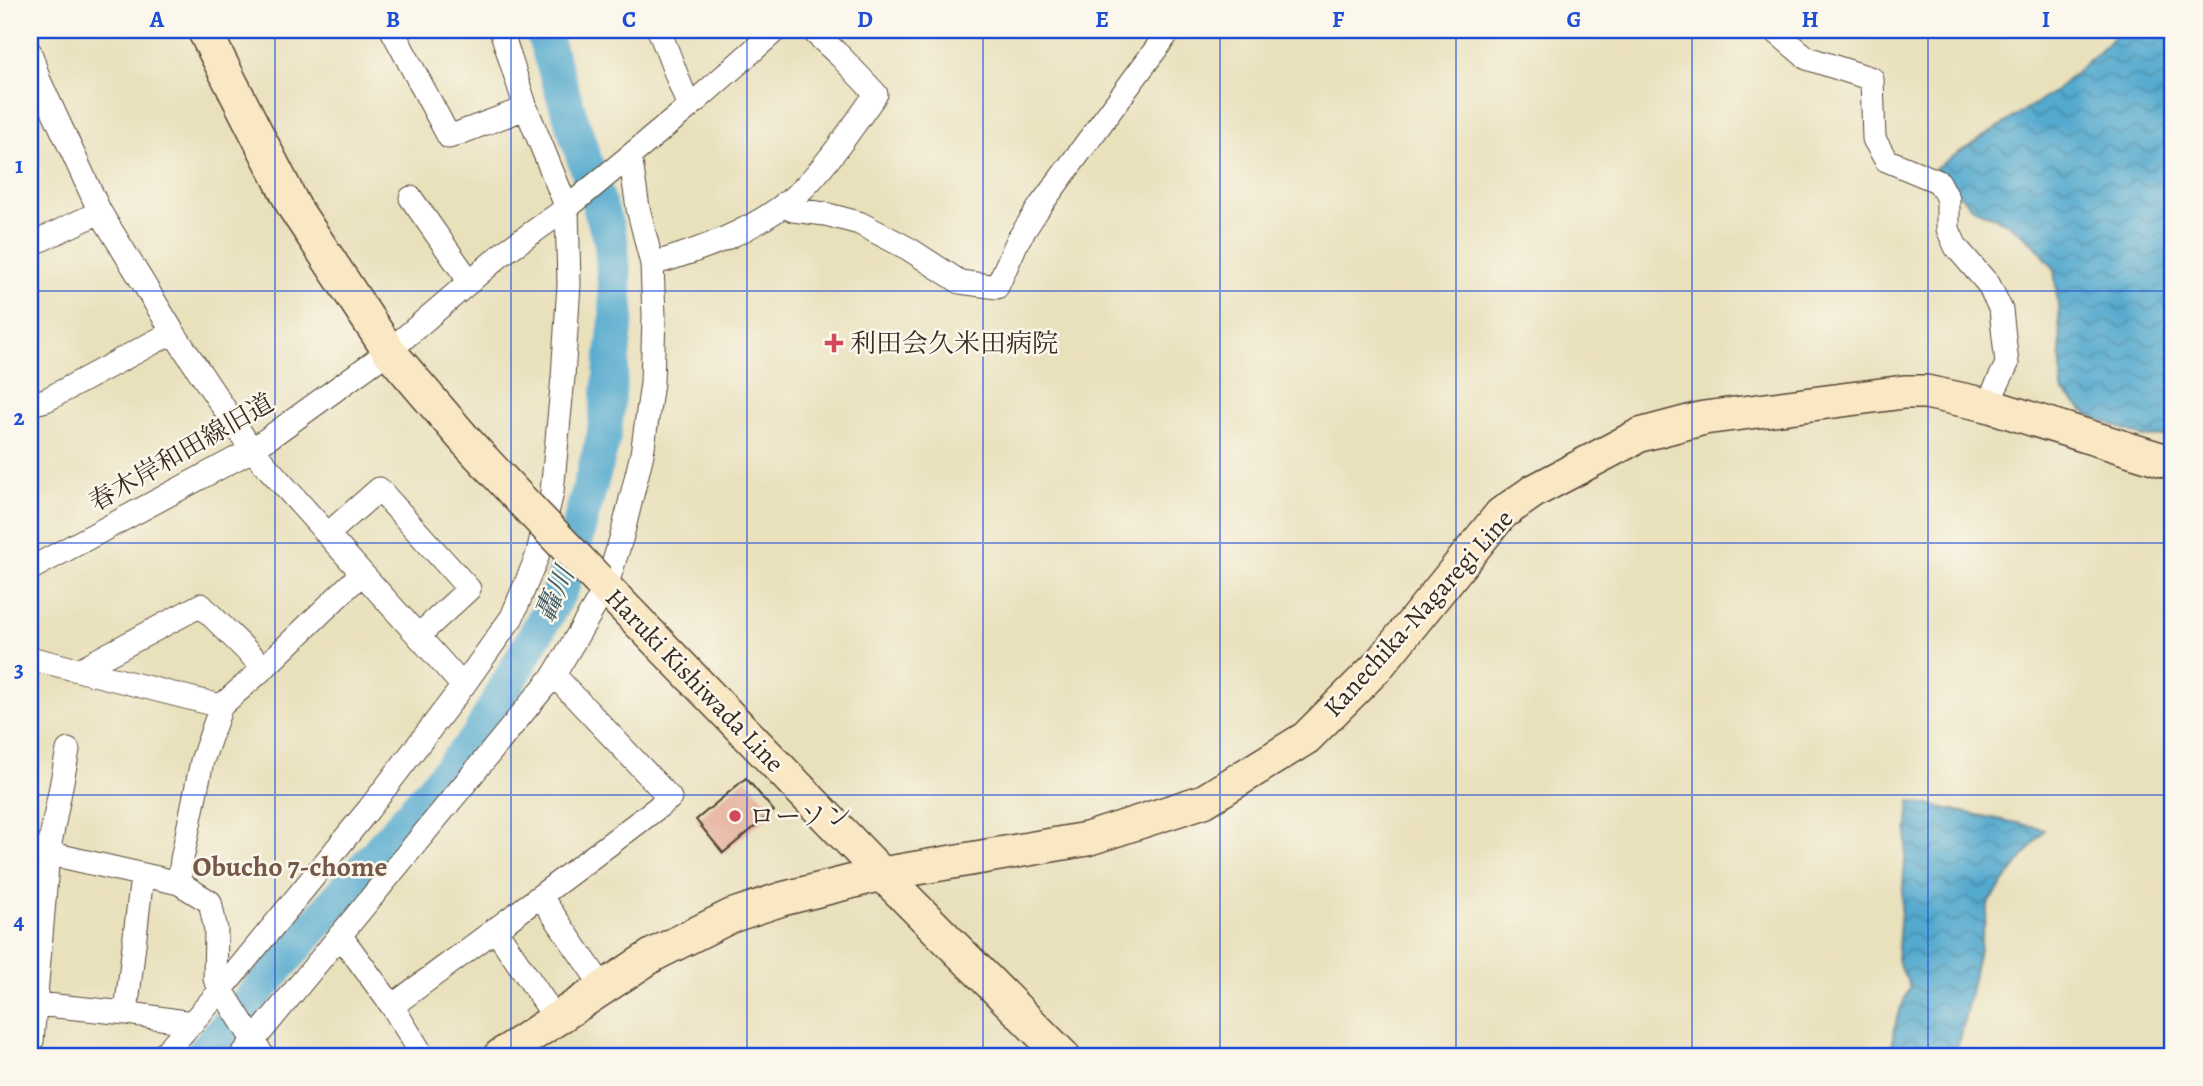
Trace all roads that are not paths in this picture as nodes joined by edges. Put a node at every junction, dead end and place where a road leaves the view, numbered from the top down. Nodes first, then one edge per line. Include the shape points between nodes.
1 (204, 30) edge
2 (392, 30) edge
3 (501, 30) edge
4 (659, 30) edge
5 (776, 30) edge
6 (812, 30) edge
7 (1170, 30) edge
8 (1774, 30) edge
9 (30, 52) edge
10 (35, 82) edge
11 (689, 107) junction
12 (526, 108) junction
13 (630, 156) junction
14 (411, 198) dead end
15 (785, 203) junction
16 (571, 205) junction
17 (100, 212) junction
18 (30, 245) edge
19 (652, 264) junction
20 (470, 282) junction
21 (173, 332) junction
22 (389, 351) junction
23 (30, 404) edge
24 (1987, 405) junction
25 (252, 450) junction
26 (2173, 463) edge
27 (328, 534) junction
28 (30, 569) edge
29 (362, 573) junction
30 (602, 583) junction
31 (418, 636) junction
32 (30, 658) edge
33 (264, 668) junction
34 (79, 670) junction
35 (554, 675) junction
36 (463, 686) junction
37 (221, 706) junction
38 (68, 750) dead end
39 (39, 852) edge
40 (882, 874) junction
41 (142, 876) junction
42 (179, 883) junction
43 (541, 897) junction
44 (495, 929) junction
45 (340, 935) junction
46 (603, 988) junction
47 (221, 990) junction
48 (36, 1004) junction
49 (392, 1006) junction
50 (126, 1013) junction
51 (556, 1019) junction
52 (193, 1023) junction
53 (30, 1040) edge
54 (253, 1052) edge
55 (162, 1056) edge
56 (423, 1056) edge
57 (500, 1056) edge
58 (1063, 1056) edge

1 - 22 street, Haruki Kishiwada Line via 294,207
2 - 12 street via 449,137
3 - 12 street
4 - 11 street
5 - 11 street, 春木岸和田線旧道
6 - 15 street via 876,94 840,144
7 - 15 street via 1040,206 997,287 960,282 859,223 793,210
8 - 24 street via 1807,58 1872,79 1874,139 1886,160 1939,182 1948,199 1948,229 1956,247 1989,285 2001,310 2007,364
9 - 10 street
10 - 17 street
11 - 13 street, 春木岸和田線旧道
12 - 16 street
13 - 16 street, 春木岸和田線旧道
13 - 19 street
14 - 20 street
15 - 19 street via 695,252
16 - 20 street, 春木岸和田線旧道
16 - 36 street via 564,377 552,492 537,557 512,617
17 - 18 street
17 - 21 street
19 - 30 street via 652,383 642,454 622,536
20 - 22 street, 春木岸和田線旧道
21 - 23 street via 46,400
21 - 25 street
22 - 25 street, 春木岸和田線旧道
22 - 30 street, Haruki Kishiwada Line, bridge via 466,441
24 - 26 street, Kanechika-Nagaregi Line
24 - 40 street, Kanechika-Nagaregi Line via 1904,392 1704,418 1640,435 1534,491 1501,514 1377,667 1306,738 1204,801 1087,839
25 - 27 street
25 - 28 street, 春木岸和田線旧道
27 - 29 street
27 - 31 street via 379,489 469,589
29 - 31 street
29 - 33 street
30 - 35 street
30 - 40 street, Haruki Kishiwada Line
31 - 36 street
32 - 34 street
33 - 34 street via 201,605
33 - 37 street
34 - 37 street
35 - 43 street via 670,798
35 - 45 street
36 - 47 street
37 - 42 street via 202,761
38 - 39 street
39 - 41 street
39 - 48 street
40 - 46 street, Kanechika-Nagaregi Line via 731,916 653,955
40 - 58 street, Haruki Kishiwada Line
41 - 42 street
41 - 50 street
42 - 47 street via 209,902 216,930 215,979
43 - 44 street
43 - 46 street
44 - 49 street
44 - 51 street
45 - 49 street
45 - 54 street
46 - 51 street, Kanechika-Nagaregi Line
47 - 52 street
47 - 54 street
48 - 50 street
48 - 53 street
49 - 56 street
50 - 52 street
51 - 57 street, Kanechika-Nagaregi Line
52 - 55 street

